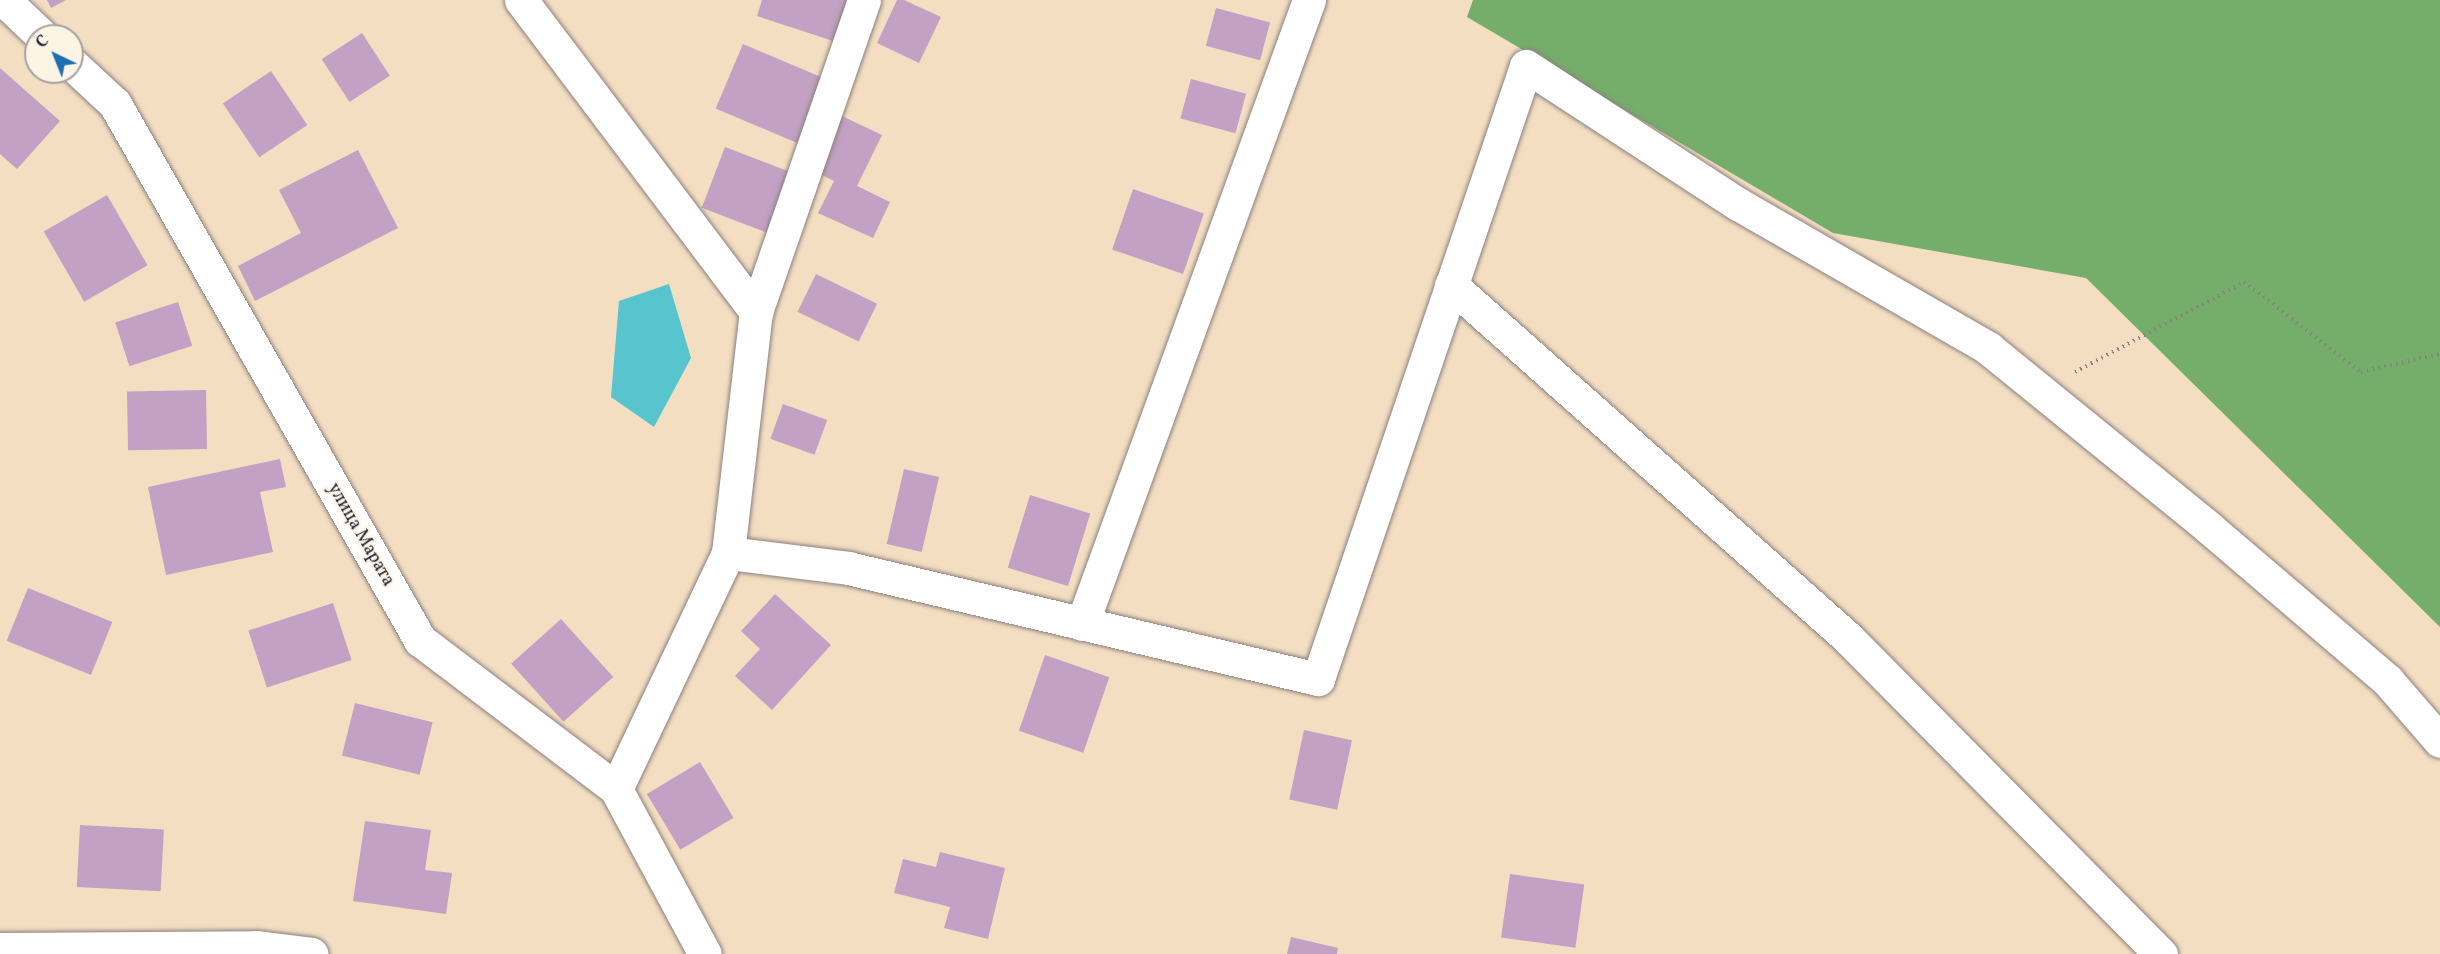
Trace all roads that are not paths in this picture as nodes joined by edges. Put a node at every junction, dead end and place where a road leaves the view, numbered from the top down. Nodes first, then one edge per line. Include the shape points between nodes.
1 (4, 0) edge
2 (520, 0) edge
3 (864, 0) edge
4 (1309, 0) edge
5 (29, 24) edge
6 (84, 75) edge
7 (1451, 285) junction
8 (756, 312) junction
9 (728, 553) junction
10 (1082, 624) junction
11 (2440, 741) edge
12 (616, 789) junction
13 (0, 949) edge
14 (258, 951) edge
15 (312, 954) edge
16 (705, 954) edge
17 (2161, 954) edge

1 - 5 street
2 - 8 street
3 - 8 street
4 - 10 street
6 - 12 street, улица Марата via 115,104 420,640
7 - 10 street via 1318,679
7 - 11 street via 1526,66 1738,204 1988,348 2208,527 2388,681
7 - 17 street via 1848,638
8 - 9 street
9 - 10 street via 848,568
9 - 12 street
12 - 16 street, улица Марата
13 - 14 street
14 - 15 street

